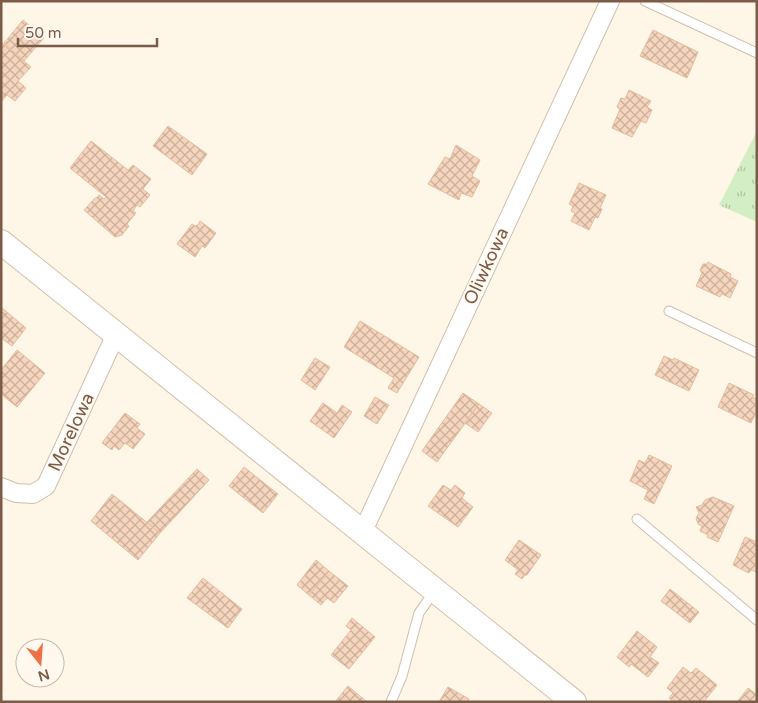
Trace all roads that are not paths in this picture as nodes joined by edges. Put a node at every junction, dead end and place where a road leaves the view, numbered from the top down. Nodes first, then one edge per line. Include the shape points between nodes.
1 (610, 1) edge
2 (645, 1) edge
3 (757, 53) edge
4 (1, 242) edge
5 (669, 311) dead end
6 (116, 334) junction
7 (757, 352) edge
8 (1, 487) edge
9 (637, 519) dead end
10 (363, 531) junction
11 (436, 590) junction
12 (757, 620) edge
13 (391, 702) edge
14 (574, 702) edge

1 - 10 street, Oliwkowa
2 - 3 lane
4 - 6 street
5 - 7 lane
6 - 8 street, Morelowa via 46,486 34,494
6 - 10 street
9 - 12 lane
10 - 11 street
11 - 13 lane via 419,613 402,676
11 - 14 street

